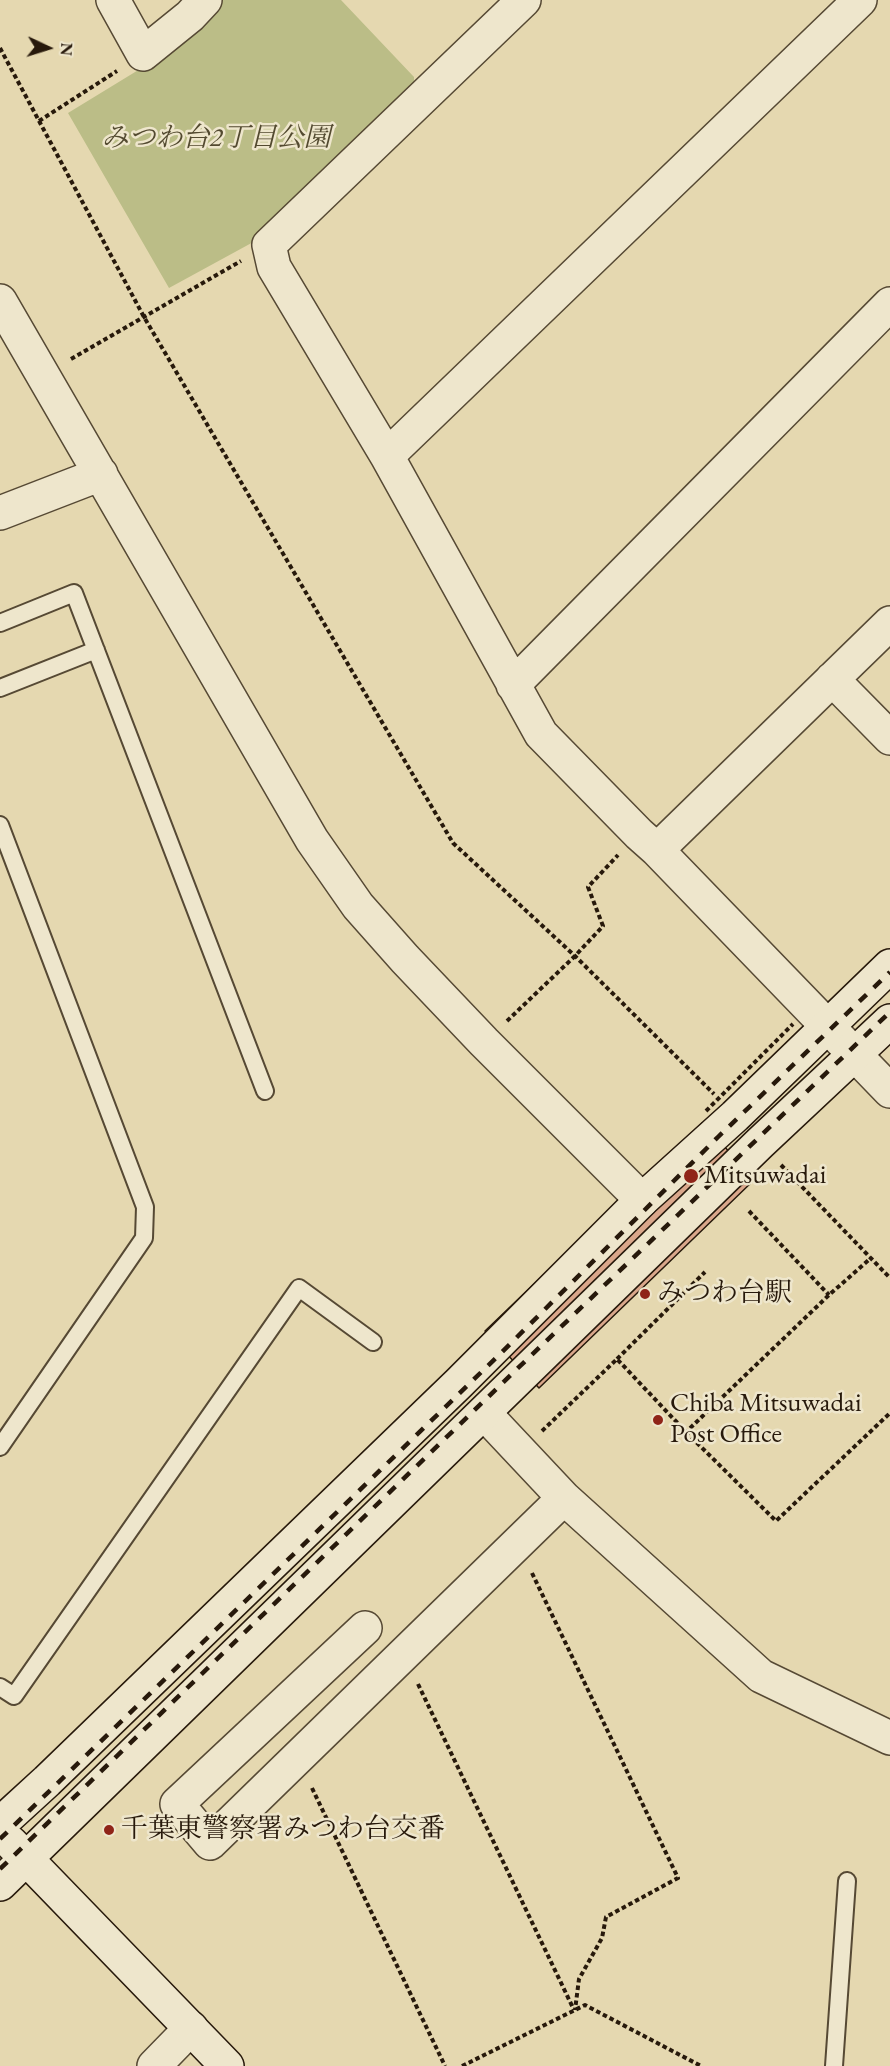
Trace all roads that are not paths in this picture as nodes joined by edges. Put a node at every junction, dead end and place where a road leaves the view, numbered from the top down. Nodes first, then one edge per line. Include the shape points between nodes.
1 (112, 0) edge
2 (206, 0) edge
3 (524, 0) edge
4 (860, 0) edge
5 (890, 304) edge
6 (1, 305) edge
7 (387, 456) junction
8 (100, 474) junction
9 (0, 513) edge
10 (0, 623) edge
11 (890, 623) edge
12 (96, 650) junction
13 (832, 679) junction
14 (513, 685) junction
15 (0, 688) edge
16 (890, 738) edge
17 (0, 825) edge
18 (648, 842) junction
19 (890, 966) edge
20 (890, 1021) edge
21 (827, 1026) junction
22 (855, 1054) junction
23 (265, 1091) dead end
24 (890, 1091) edge
25 (642, 1200) junction
26 (373, 1342) dead end
27 (485, 1414) junction
28 (0, 1447) edge
29 (564, 1498) junction
30 (364, 1628) dead end
31 (0, 1686) edge
32 (890, 1738) edge
33 (0, 1824) edge
34 (0, 1832) edge
35 (26, 1858) junction
36 (847, 1881) dead end
37 (0, 1884) edge
38 (191, 2028) junction
39 (154, 2066) edge
40 (227, 2066) edge
41 (834, 2066) edge

1 - 2 street via 143,54
3 - 7 street via 269,245 274,267
4 - 7 street
5 - 14 street
6 - 8 street
7 - 14 street
8 - 9 street
8 - 25 street via 312,840 358,906 484,1042
10 - 12 lane via 74,593
11 - 13 street
12 - 15 lane
12 - 23 lane
13 - 16 street
13 - 18 street
14 - 18 street via 541,734
17 - 28 lane via 145,1207 144,1238
18 - 21 street
19 - 21 street
20 - 22 street
21 - 22 street
21 - 25 street via 720,1113
22 - 24 street
22 - 27 street
25 - 33 street via 450,1392
26 - 31 lane via 299,1288 14,1696
27 - 29 street
27 - 35 street
29 - 30 street via 210,1843 177,1804
29 - 32 street via 760,1676
34 - 35 street
35 - 37 street
35 - 38 street
36 - 41 lane
38 - 39 street
38 - 40 street

